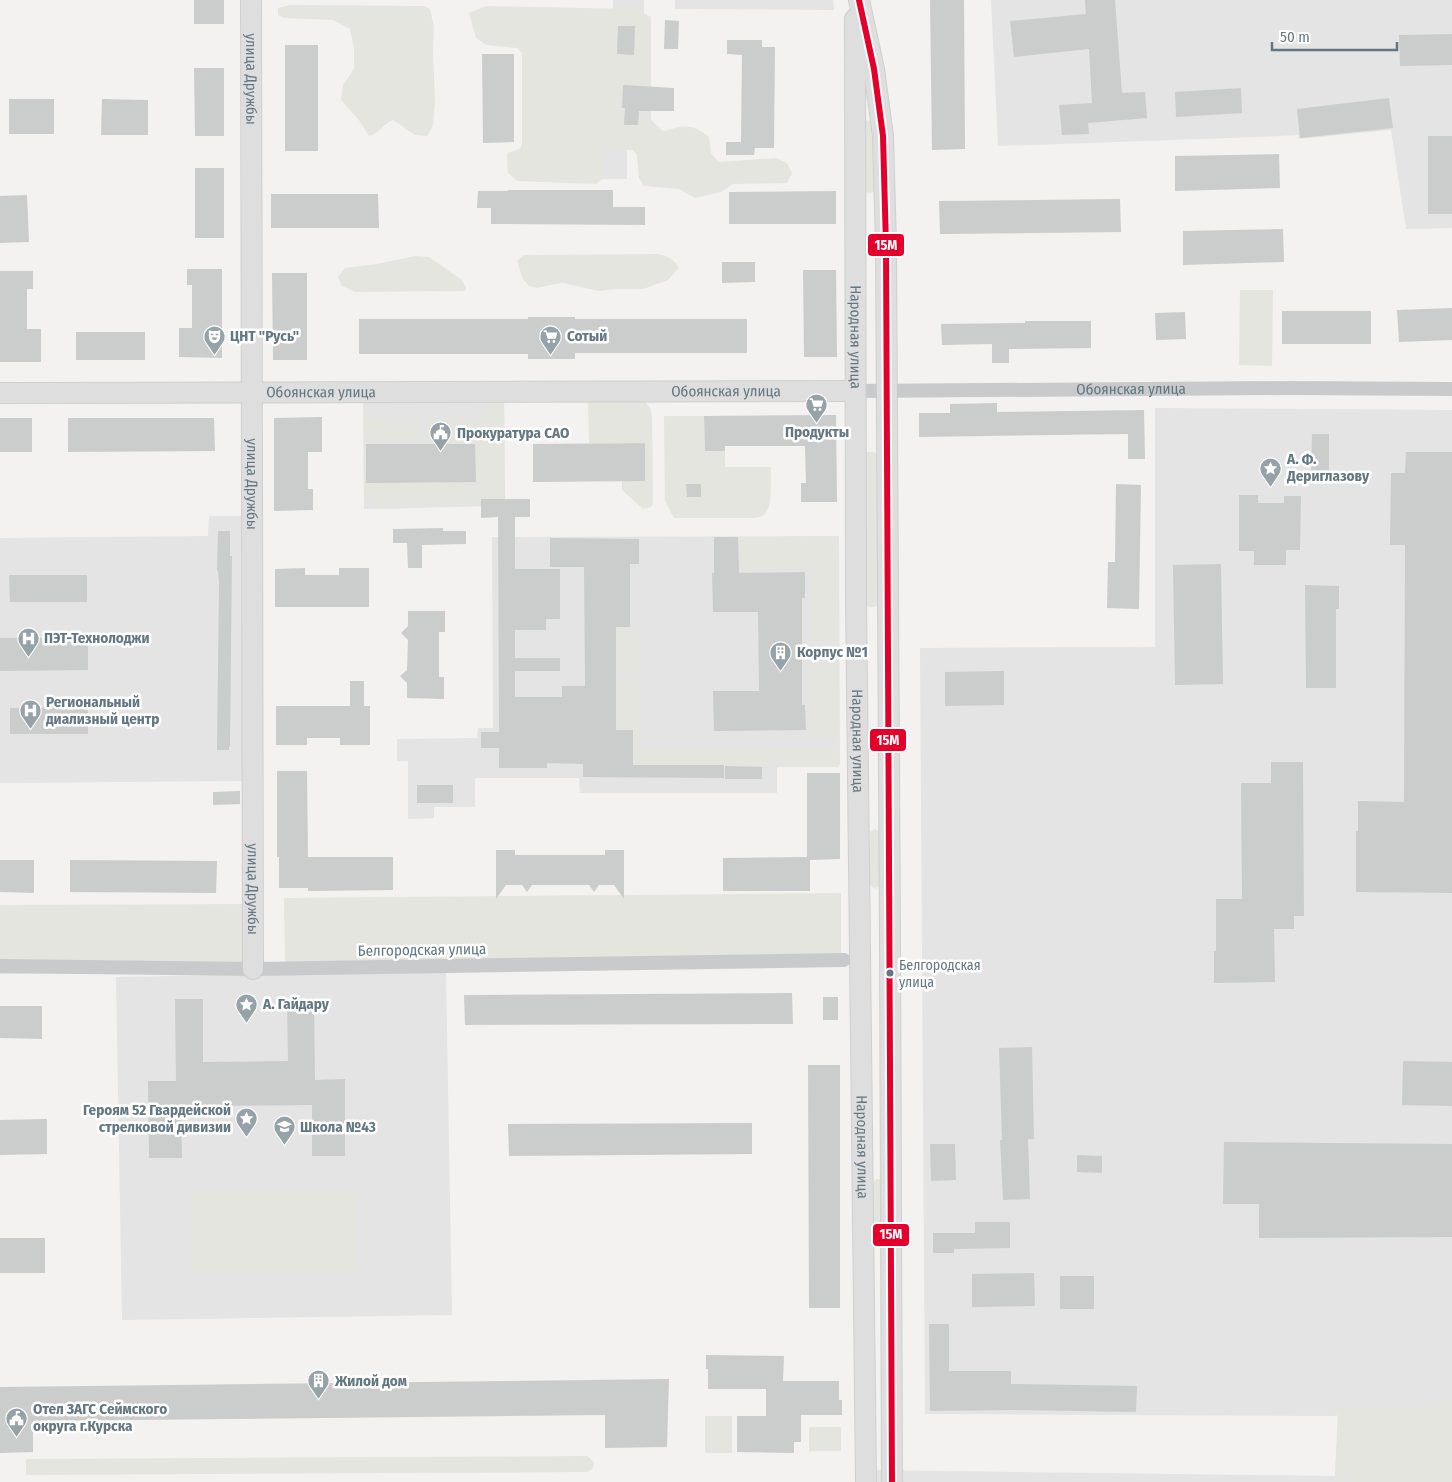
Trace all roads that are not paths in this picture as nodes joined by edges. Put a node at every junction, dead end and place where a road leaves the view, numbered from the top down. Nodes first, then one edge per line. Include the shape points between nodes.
1 (251, 0) edge
2 (855, 0) edge
3 (859, 0) edge
4 (1452, 389) edge
5 (855, 391) junction
6 (887, 391) junction
7 (251, 392) junction
8 (0, 393) edge
9 (844, 960) dead end
10 (0, 966) edge
11 (253, 969) junction
12 (866, 1482) edge
13 (891, 1482) edge

1 - 7 street, улица Дружбы
2 - 5 street, Народная улица
3 - 6 street, Народная улица via 874,69 882,136
4 - 6 street, Обоянская улица
5 - 6 street, Обоянская улица
5 - 7 street, Обоянская улица
5 - 12 street, Народная улица
6 - 13 street, Народная улица
7 - 8 street, Обоянская улица
7 - 11 street, улица Дружбы
9 - 11 street, Белгородская улица
10 - 11 street, Белгородская улица
12 - 13 street via 880,1474

